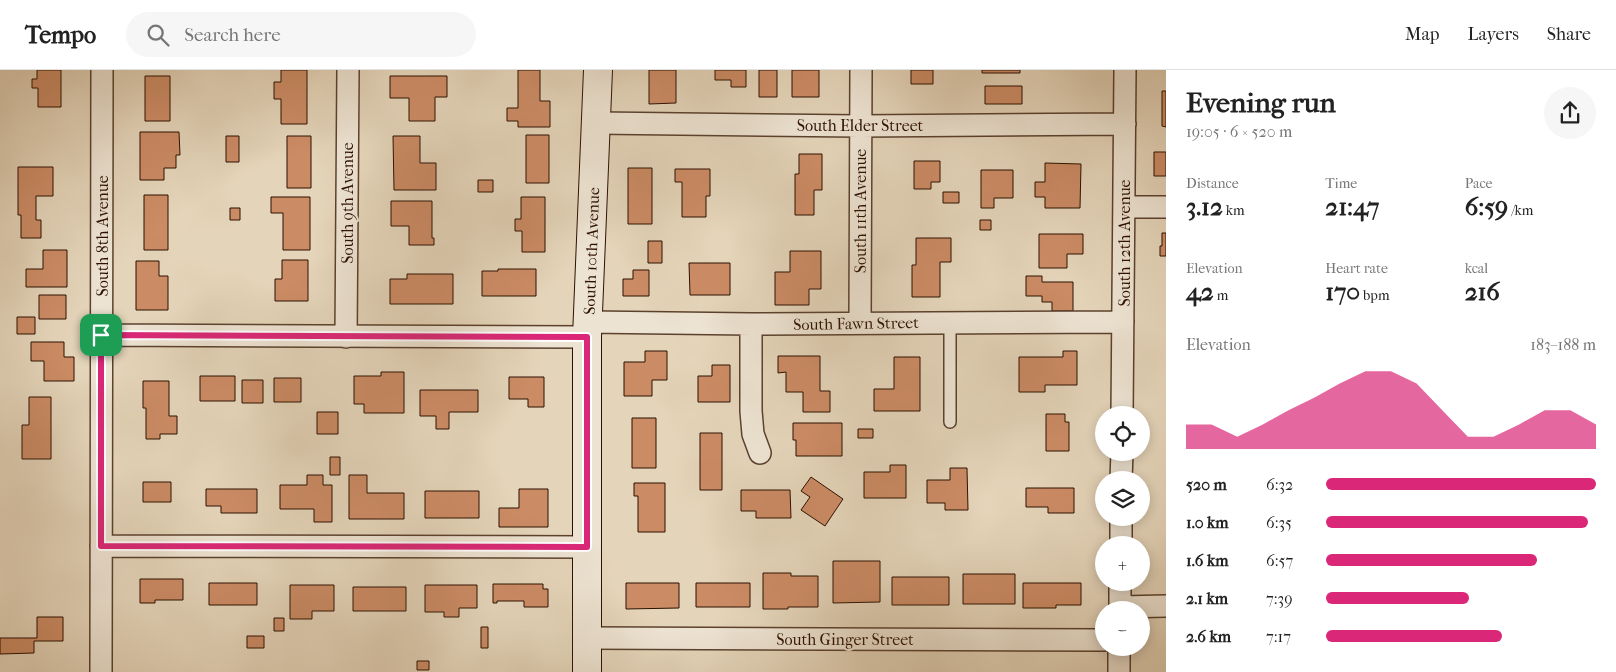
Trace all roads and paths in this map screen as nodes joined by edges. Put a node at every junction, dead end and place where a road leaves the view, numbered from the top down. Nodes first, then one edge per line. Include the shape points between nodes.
1 (102, 70) edge
2 (348, 70) edge
3 (598, 70) edge
4 (861, 70) edge
5 (1125, 70) edge
6 (596, 123) junction
7 (1125, 124) junction
8 (860, 126) junction
9 (1124, 206) junction
10 (1166, 207) edge
11 (950, 322) junction
12 (1123, 322) junction
13 (860, 323) junction
14 (752, 324) junction
15 (588, 330) junction
16 (101, 335) junction
17 (346, 337) junction
18 (1122, 406) edge
19 (950, 422) dead end
20 (760, 453) dead end
21 (101, 546) junction
22 (587, 547) junction
23 (1166, 606) edge
24 (1150, 607) edge
25 (587, 638) junction
26 (1095, 640) edge
27 (1120, 656) edge
28 (101, 672) edge
29 (586, 672) edge
30 (1119, 672) edge

1 - 16 street, South 8th Avenue
2 - 17 street, South 9th Avenue
3 - 6 main road, South 10th Avenue
4 - 8 street, South 11th Avenue
5 - 7 street, South 12th Avenue
6 - 8 street, South Elder Street
6 - 15 main road, South 10th Avenue
7 - 8 street, South Elder Street
7 - 9 street, South 12th Avenue
8 - 13 street, South 11th Avenue
9 - 10 street
9 - 12 street, South 12th Avenue
11 - 12 street, South Fawn Street
11 - 13 street, South Fawn Street
11 - 19 lane
12 - 18 street, South 12th Avenue
13 - 14 street, South Fawn Street
14 - 15 street, South Fawn Street
14 - 20 street via 752,434
15 - 17 street, South Fawn Street
15 - 22 main road, South 10th Avenue
16 - 17 street, South Fawn Street
16 - 21 street, South 8th Avenue
21 - 22 street
21 - 28 street, South 8th Avenue
22 - 25 main road, South 10th Avenue
23 - 24 street
25 - 26 street, South Ginger Street
25 - 29 main road, South 10th Avenue
27 - 30 street

